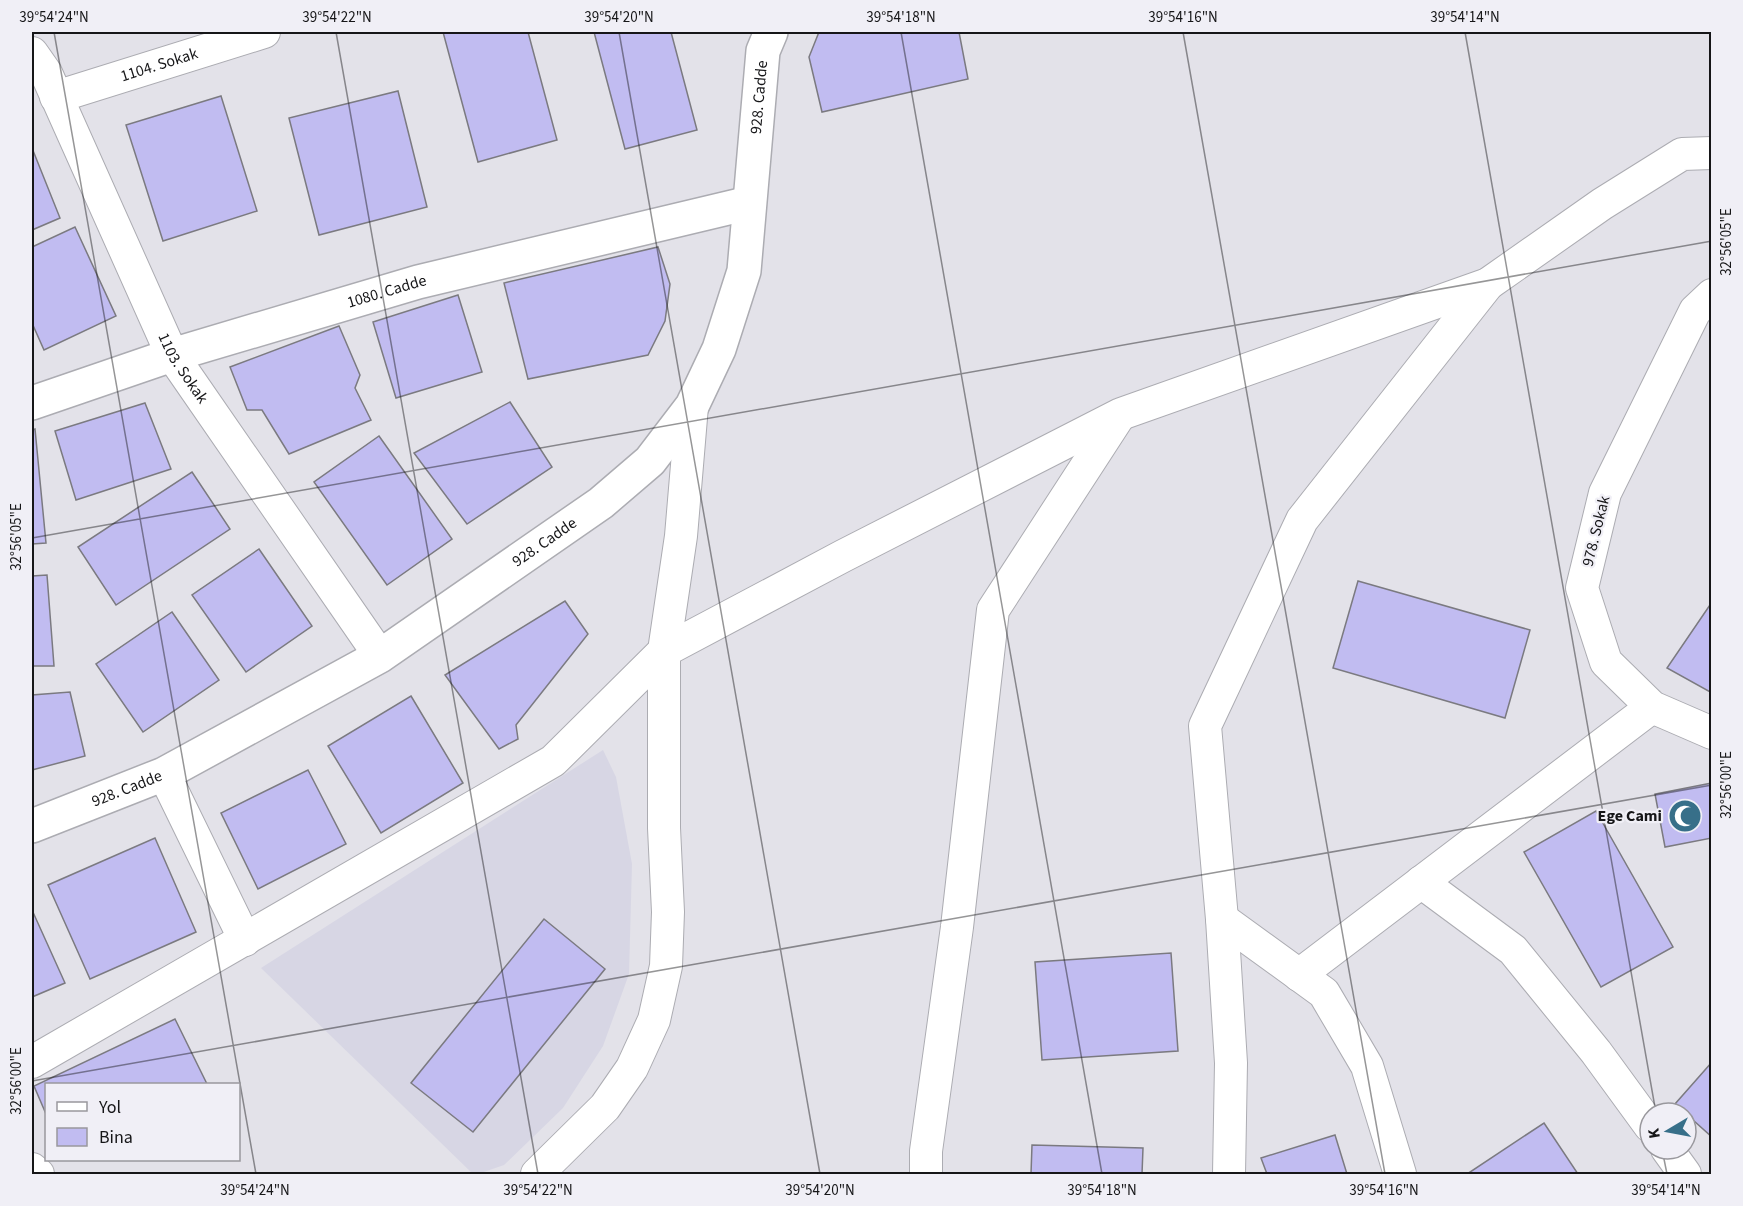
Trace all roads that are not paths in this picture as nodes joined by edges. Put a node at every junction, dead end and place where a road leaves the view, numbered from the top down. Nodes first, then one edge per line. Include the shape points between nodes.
1 (264, 32) edge
2 (771, 32) edge
3 (32, 53) edge
4 (56, 97) junction
5 (1712, 153) edge
6 (749, 203) junction
7 (1488, 284) junction
8 (1712, 295) edge
9 (172, 355) junction
10 (32, 403) edge
11 (692, 406) junction
12 (1121, 414) junction
13 (664, 651) junction
14 (380, 656) junction
15 (1652, 706) junction
16 (1712, 733) edge
17 (164, 774) junction
18 (32, 826) edge
19 (1421, 882) junction
20 (1222, 919) junction
21 (245, 940) junction
22 (1299, 975) junction
23 (32, 1062) edge
24 (1638, 1110) edge
25 (1676, 1161) edge
26 (32, 1169) edge
27 (38, 1174) edge
28 (537, 1174) edge
29 (926, 1174) edge
30 (1229, 1174) edge
31 (1400, 1174) edge
32 (1685, 1174) edge

1 - 4 street, 1104. Sokak
2 - 6 street, 928. Cadde via 763,51
3 - 4 street, 1103. Sokak
4 - 9 street, 1103. Sokak
5 - 7 street via 1682,154
6 - 9 street, 1080. Cadde via 418,282
6 - 11 street, 928. Cadde via 744,271 719,349
7 - 12 street
7 - 20 street via 1302,520 1205,726
8 - 15 street, 978. Sokak via 1695,311 1605,493 1582,588 1606,662
9 - 10 street, 1080. Cadde
9 - 14 street, 1103. Sokak
11 - 13 street via 681,536
11 - 14 street, 928. Cadde via 650,461 601,503
12 - 13 street
12 - 29 street via 993,610
13 - 21 street via 553,761
13 - 28 street via 668,923 666,966 654,1020 632,1068 605,1107
14 - 17 street, 928. Cadde
15 - 16 street, 978. Sokak
15 - 19 street
17 - 18 street, 928. Cadde
17 - 21 street
19 - 22 street
19 - 24 street via 1513,950
20 - 22 street
20 - 30 street via 1231,1063
21 - 23 street
22 - 31 street via 1324,993 1367,1066
25 - 32 street
26 - 27 street

